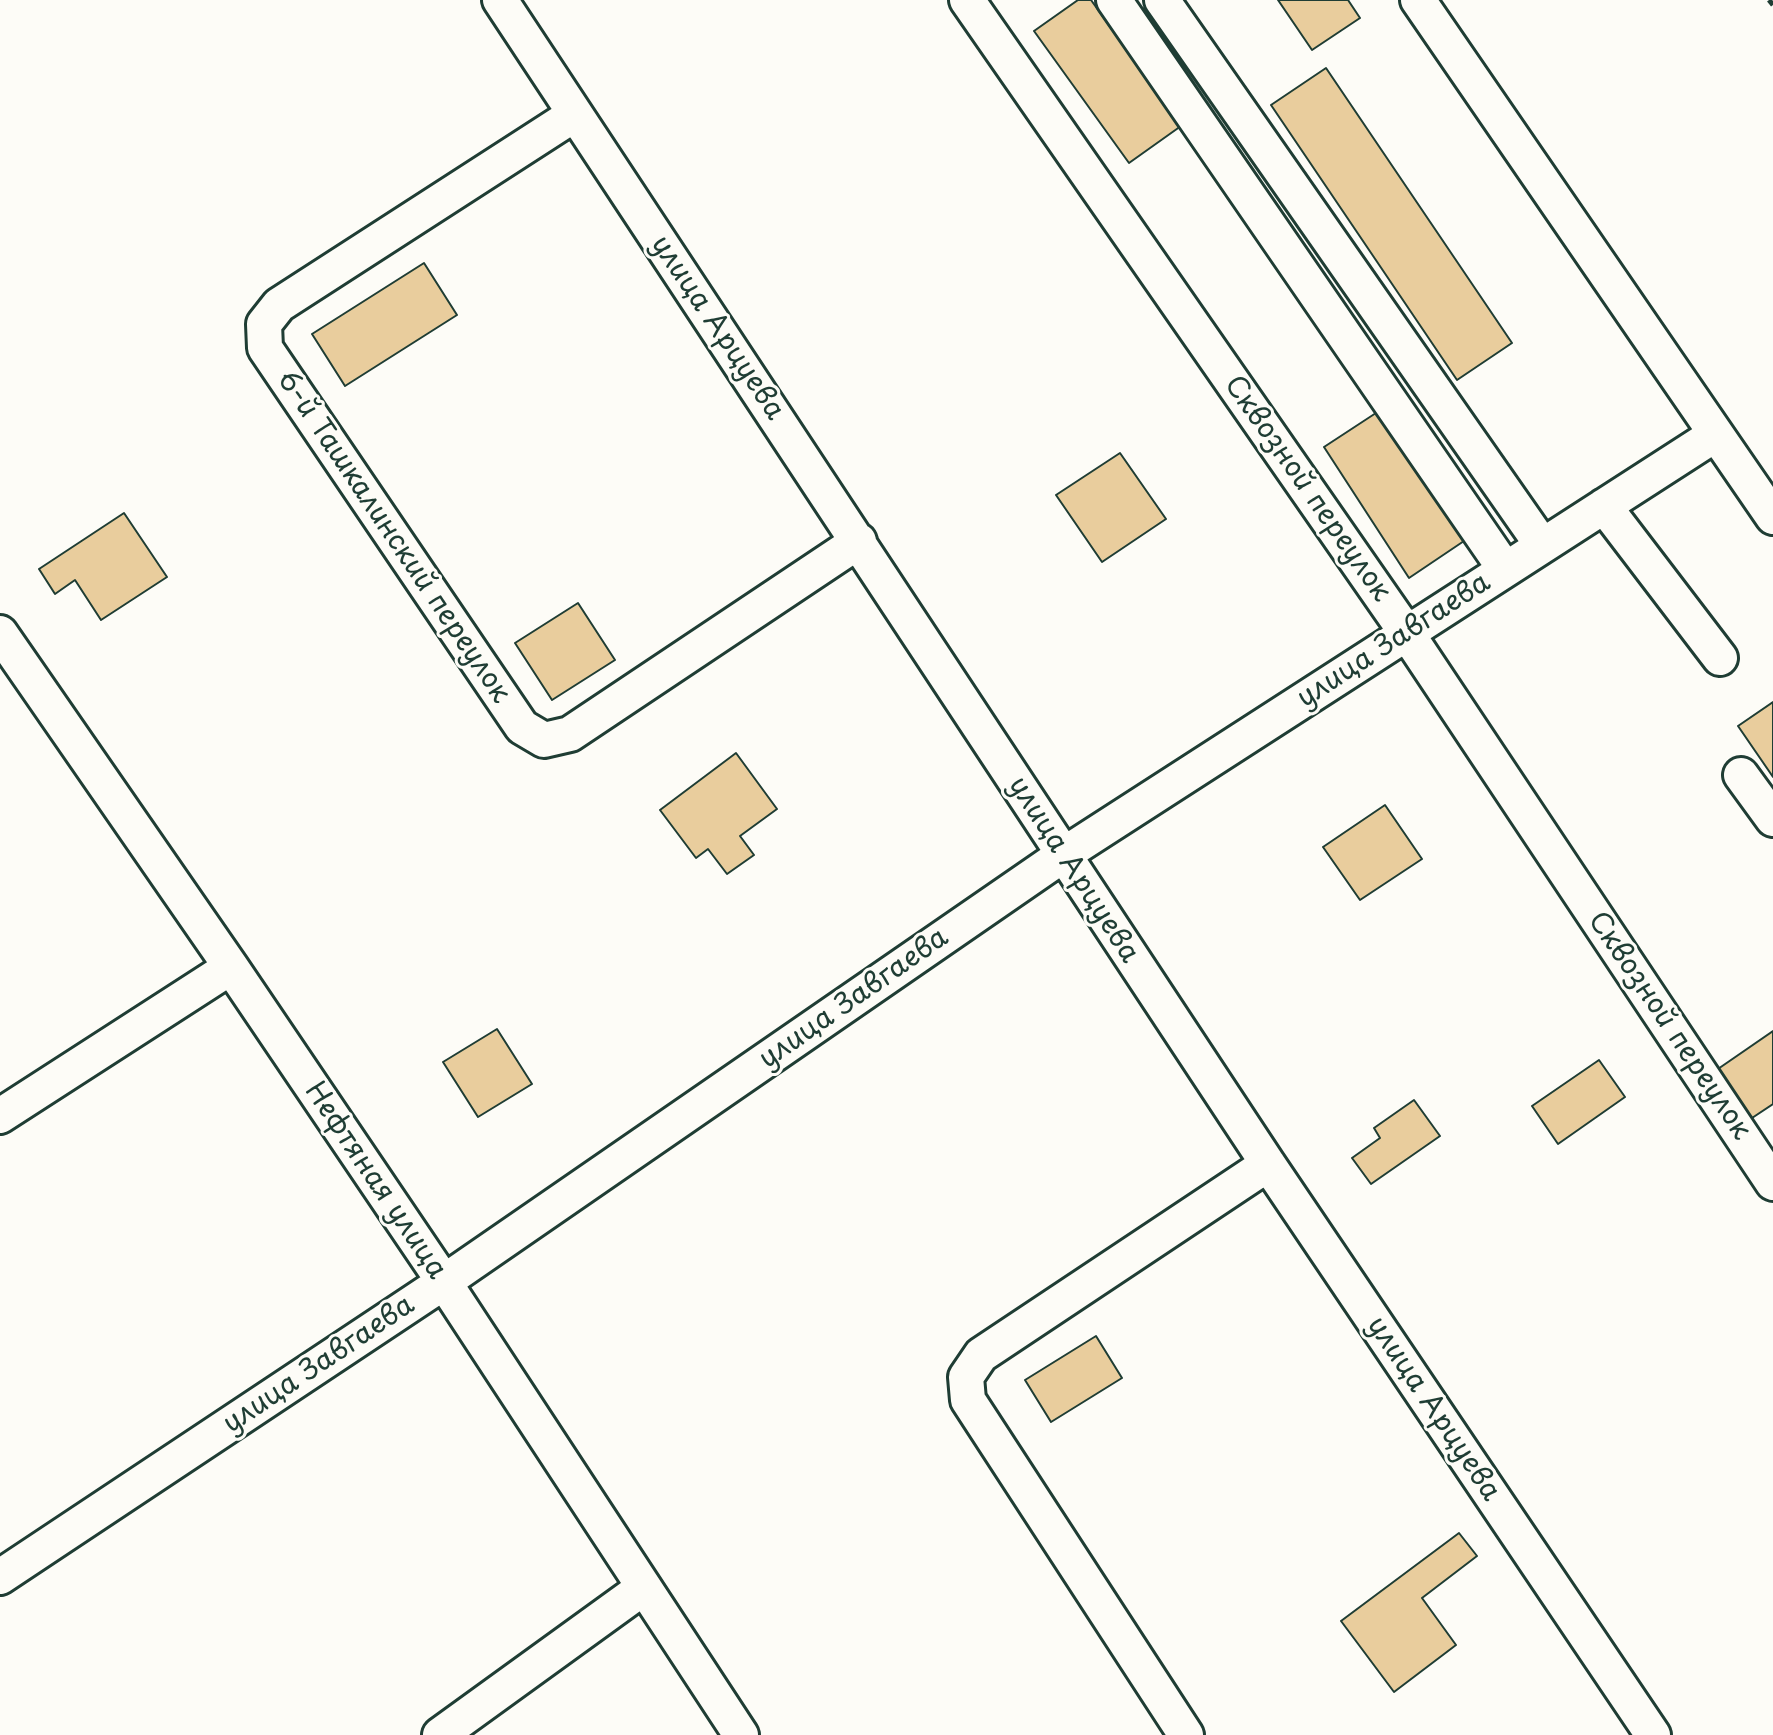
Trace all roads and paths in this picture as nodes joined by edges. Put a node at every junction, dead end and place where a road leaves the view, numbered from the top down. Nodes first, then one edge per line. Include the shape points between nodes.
1 (500, 0) edge
2 (967, 0) edge
3 (1114, 0) edge
4 (1162, 0) edge
5 (1418, 0) edge
6 (1769, 0) edge
7 (1773, 5) edge
8 (575, 114) junction
9 (1716, 434) junction
10 (1604, 506) junction
11 (1773, 517) edge
12 (859, 541) junction
13 (1542, 545) junction
14 (1505, 569) junction
15 (1406, 632) junction
16 (0, 633) edge
17 (1720, 658) dead end
18 (1741, 775) dead end
19 (1773, 819) edge
20 (1063, 855) junction
21 (231, 967) junction
22 (0, 1116) edge
23 (1268, 1164) junction
24 (1773, 1183) edge
25 (444, 1282) junction
26 (0, 1577) edge
27 (643, 1588) junction
28 (440, 1735) edge
29 (741, 1735) edge
30 (1186, 1735) edge
31 (1653, 1735) edge

1 - 8 street, улица Арцуева
2 - 15 street, Сквозной переулок
3 - 14 street
4 - 13 street
5 - 9 street
6 - 7 path
8 - 12 street, улица Арцуева
8 - 12 street, 6-й Ташкалинский переулок via 279,305 264,324 265,348 522,727 544,740 570,734
9 - 10 street, улица Завгаева
9 - 11 street
10 - 13 street, улица Завгаева
10 - 17 street
12 - 20 street, улица Арцуева
13 - 14 street, улица Завгаева
14 - 15 street, улица Завгаева
15 - 20 street, улица Завгаева
15 - 24 street, Сквозной переулок
16 - 21 street, Нефтяная улица
18 - 19 street
20 - 23 street, улица Арцуева
20 - 25 street, улица Завгаева
21 - 22 street
21 - 25 street, Нефтяная улица
23 - 30 street via 981,1355 966,1377 968,1400
23 - 31 street, улица Арцуева
25 - 26 street, улица Завгаева
25 - 27 street, Нефтяная улица
27 - 28 street
27 - 29 street, Нефтяная улица

